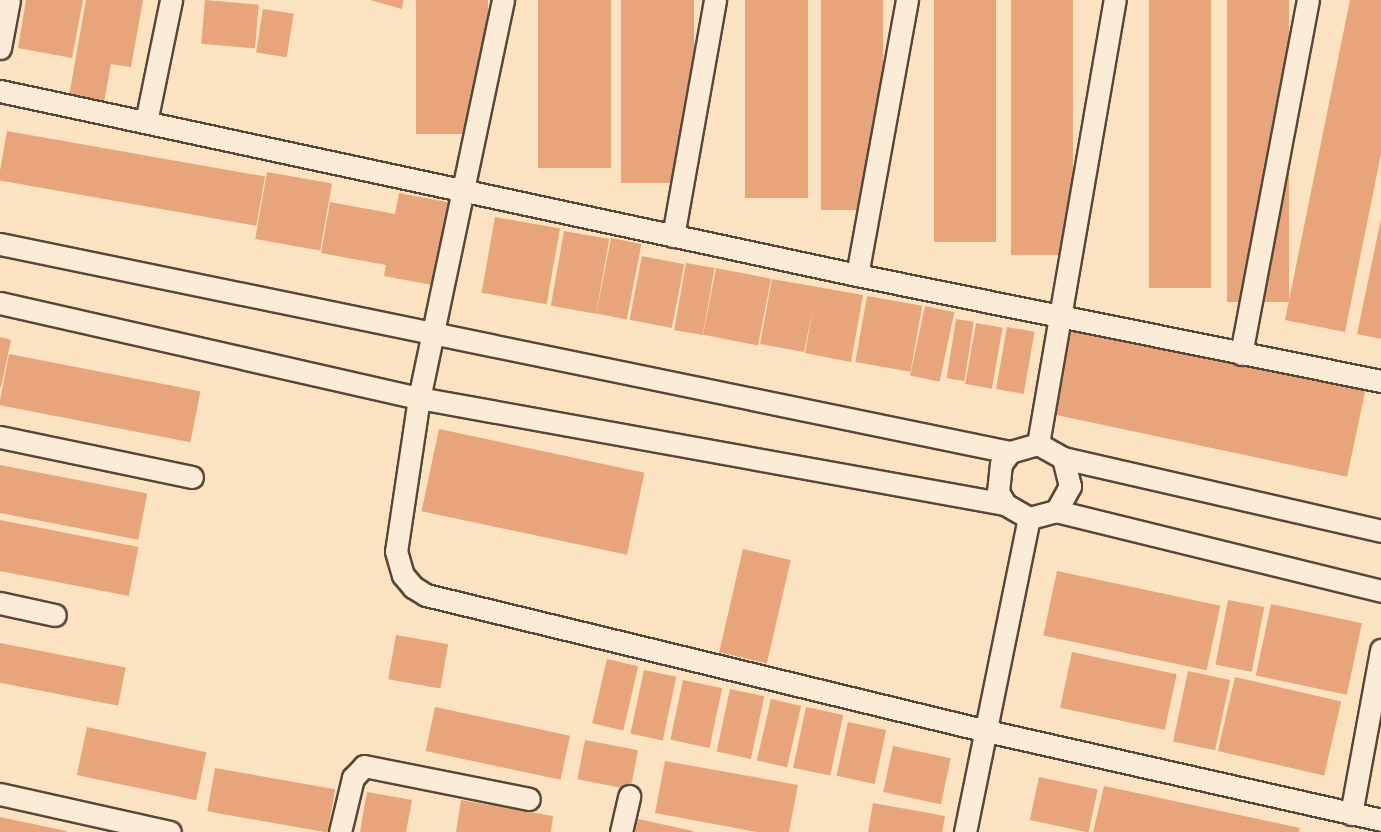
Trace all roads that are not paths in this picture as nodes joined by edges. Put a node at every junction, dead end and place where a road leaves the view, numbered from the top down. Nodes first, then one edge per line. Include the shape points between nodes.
1 (9, 0) edge
2 (171, 0) edge
3 (503, 0) edge
4 (715, 0) edge
5 (907, 0) edge
6 (1115, 0) edge
7 (1308, 0) edge
8 (0, 48) edge
9 (0, 91) edge
10 (146, 122) junction
11 (461, 190) junction
12 (674, 236) junction
13 (0, 244) edge
14 (857, 275) junction
15 (0, 303) edge
16 (1062, 316) junction
17 (431, 335) junction
18 (1241, 354) junction
19 (1381, 381) edge
20 (419, 398) junction
21 (0, 437) edge
22 (1038, 444) junction
23 (1010, 453) junction
24 (1063, 458) junction
25 (192, 477) dead end
26 (1005, 504) junction
27 (1056, 511) junction
28 (1029, 518) junction
29 (1381, 531) edge
30 (1381, 591) edge
31 (0, 603) edge
32 (56, 615) dead end
33 (1381, 650) edge
34 (987, 731) junction
35 (0, 794) edge
36 (629, 796) dead end
37 (529, 799) dead end
38 (1351, 814) junction
39 (1381, 820) edge
40 (170, 832) edge
41 (340, 832) edge
42 (621, 832) edge
43 (965, 832) edge

1 - 8 street
2 - 10 street
3 - 11 street
4 - 12 street
5 - 14 street
6 - 16 street
7 - 18 street
9 - 10 street
10 - 11 street
11 - 12 street
11 - 17 street
12 - 14 street
13 - 17 street
14 - 16 street
15 - 20 street
16 - 18 street
16 - 22 street
17 - 20 street
17 - 23 street
18 - 19 street
20 - 26 street
20 - 34 street via 396,550 403,575 426,595
21 - 25 street
22 - 23 street
22 - 24 street
23 - 26 street via 997,477
24 - 27 street via 1070,486
24 - 29 street
26 - 28 street
27 - 28 street
27 - 30 street
28 - 34 street
31 - 32 street
33 - 38 street
34 - 38 street
34 - 43 street
35 - 40 street
36 - 42 street
37 - 41 street via 364,766 353,778
38 - 39 street

